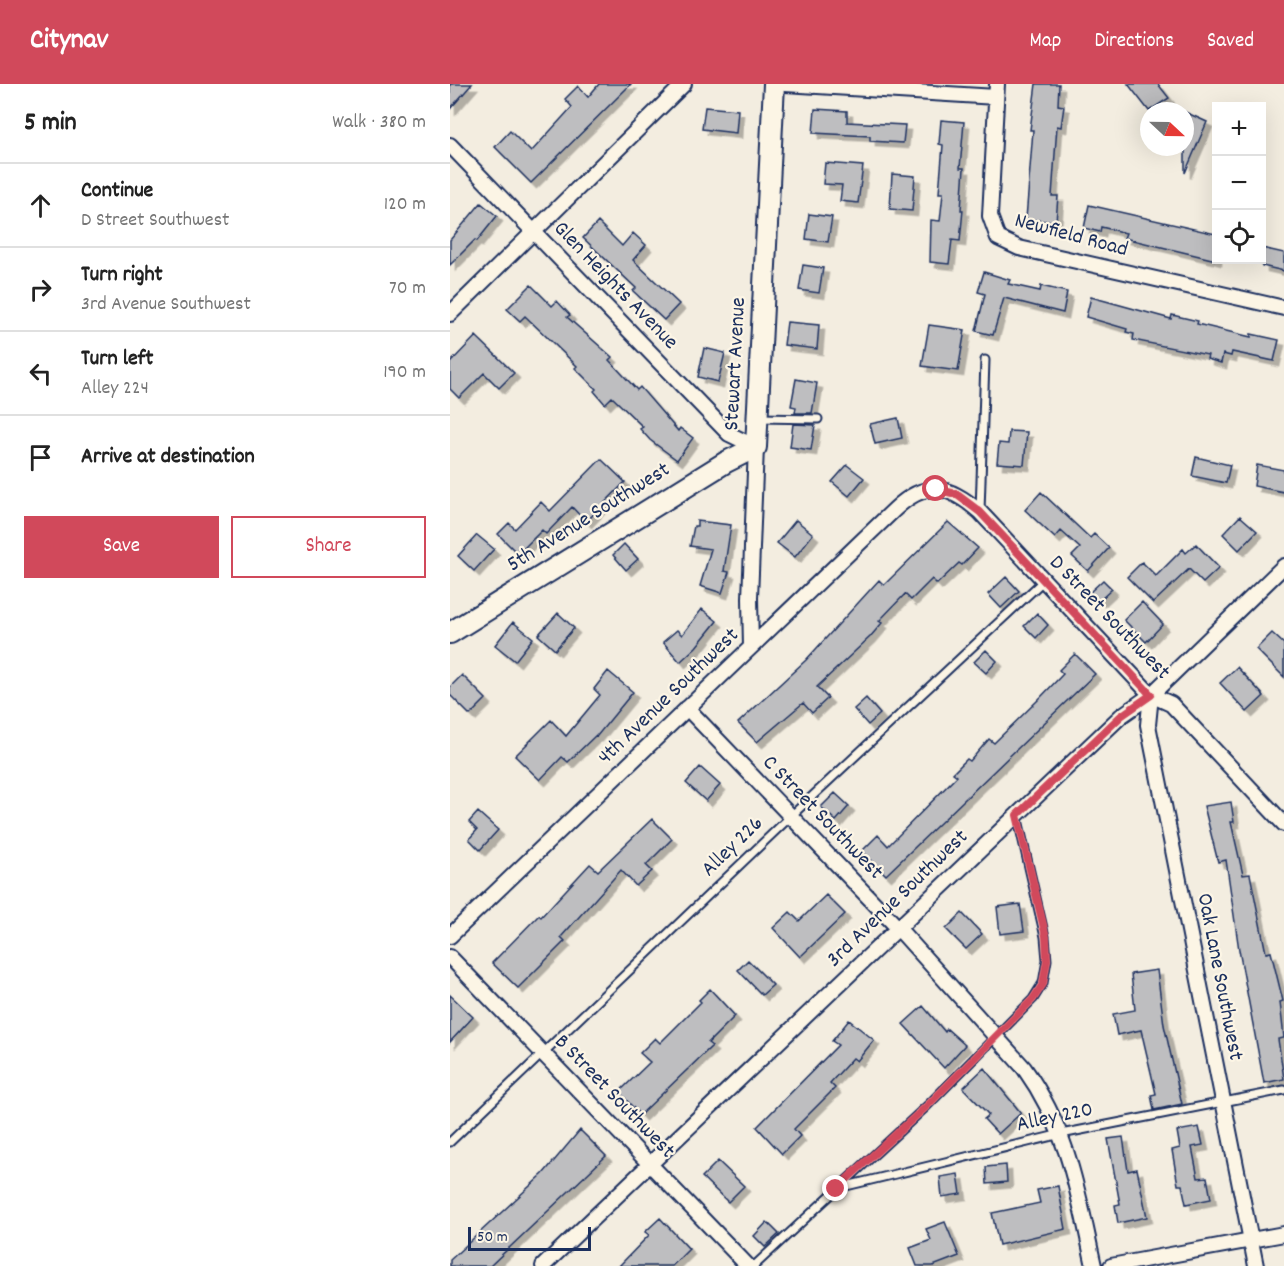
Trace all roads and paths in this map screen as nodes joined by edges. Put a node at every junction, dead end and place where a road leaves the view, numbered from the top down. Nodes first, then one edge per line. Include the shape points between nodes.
1 (684, 84) edge
2 (774, 84) edge
3 (785, 84) edge
4 (996, 91) edge
5 (450, 145) edge
6 (534, 232) junction
7 (1284, 308) edge
8 (450, 314) edge
9 (986, 360) dead end
10 (757, 418) junction
11 (818, 419) dead end
12 (756, 447) junction
13 (919, 490) joint
14 (980, 512) junction
15 (1284, 566) edge
16 (1043, 581) junction
17 (450, 633) edge
18 (751, 647) junction
19 (1151, 695) junction
20 (687, 708) junction
21 (1017, 815) junction
22 (790, 817) junction
23 (1284, 824) edge
24 (898, 928) junction
25 (450, 936) edge
26 (450, 957) edge
27 (996, 1035) junction
28 (543, 1053) junction
29 (1284, 1090) edge
30 (1223, 1103) junction
31 (1061, 1134) junction
32 (450, 1142) edge
33 (650, 1164) junction
34 (836, 1189) junction
35 (1284, 1234) edge
36 (1250, 1241) junction
37 (543, 1266) edge
38 (748, 1266) edge
39 (754, 1266) edge
40 (1094, 1266) edge
41 (1111, 1266) edge
42 (1256, 1266) edge

1 - 6 street
2 - 10 street, Stewart Avenue
3 - 4 street
4 - 7 street, Newfield Road via 990,216 998,238 1007,244
5 - 6 street, Glen Heights Avenue
6 - 8 street
6 - 12 street, Glen Heights Avenue via 729,434
9 - 14 lane
10 - 11 lane
10 - 12 street, Stewart Avenue
12 - 17 street, 5th Avenue Southwest
12 - 18 street, Stewart Avenue
13 - 14 street, D Street Southwest via 948,490
13 - 18 street, 4th Avenue Southwest
14 - 16 street, D Street Southwest
15 - 19 street, 3rd Avenue Southwest
16 - 19 street, D Street Southwest
16 - 22 lane, Alley 226
18 - 20 street, 4th Avenue Southwest
19 - 21 street, 3rd Avenue Southwest via 1121,716
19 - 23 street, D Street Southwest via 1171,705
19 - 30 street, Oak Lane Southwest via 1148,725
20 - 22 street, C Street Southwest
20 - 25 street, 4th Avenue Southwest
21 - 24 street, 3rd Avenue Southwest
21 - 27 lane via 1046,937 1047,960 1043,984 1033,999
22 - 24 street, C Street Southwest
22 - 28 lane, Alley 226
24 - 27 street, C Street Southwest
24 - 33 street, 3rd Avenue Southwest
26 - 28 street, B Street Southwest
27 - 31 street, C Street Southwest via 1042,1093
27 - 34 lane via 928,1105
28 - 32 lane, Alley 226
28 - 33 street, B Street Southwest
29 - 30 lane, Alley 220
30 - 31 lane, Alley 220
30 - 36 street, Oak Lane Southwest
31 - 34 lane, Alley 220
31 - 40 street, C Street Southwest via 1070,1157
33 - 37 street, 3rd Avenue Southwest
33 - 38 street, B Street Southwest
34 - 39 lane
35 - 36 street
36 - 41 street
36 - 42 street, Oak Lane Southwest

